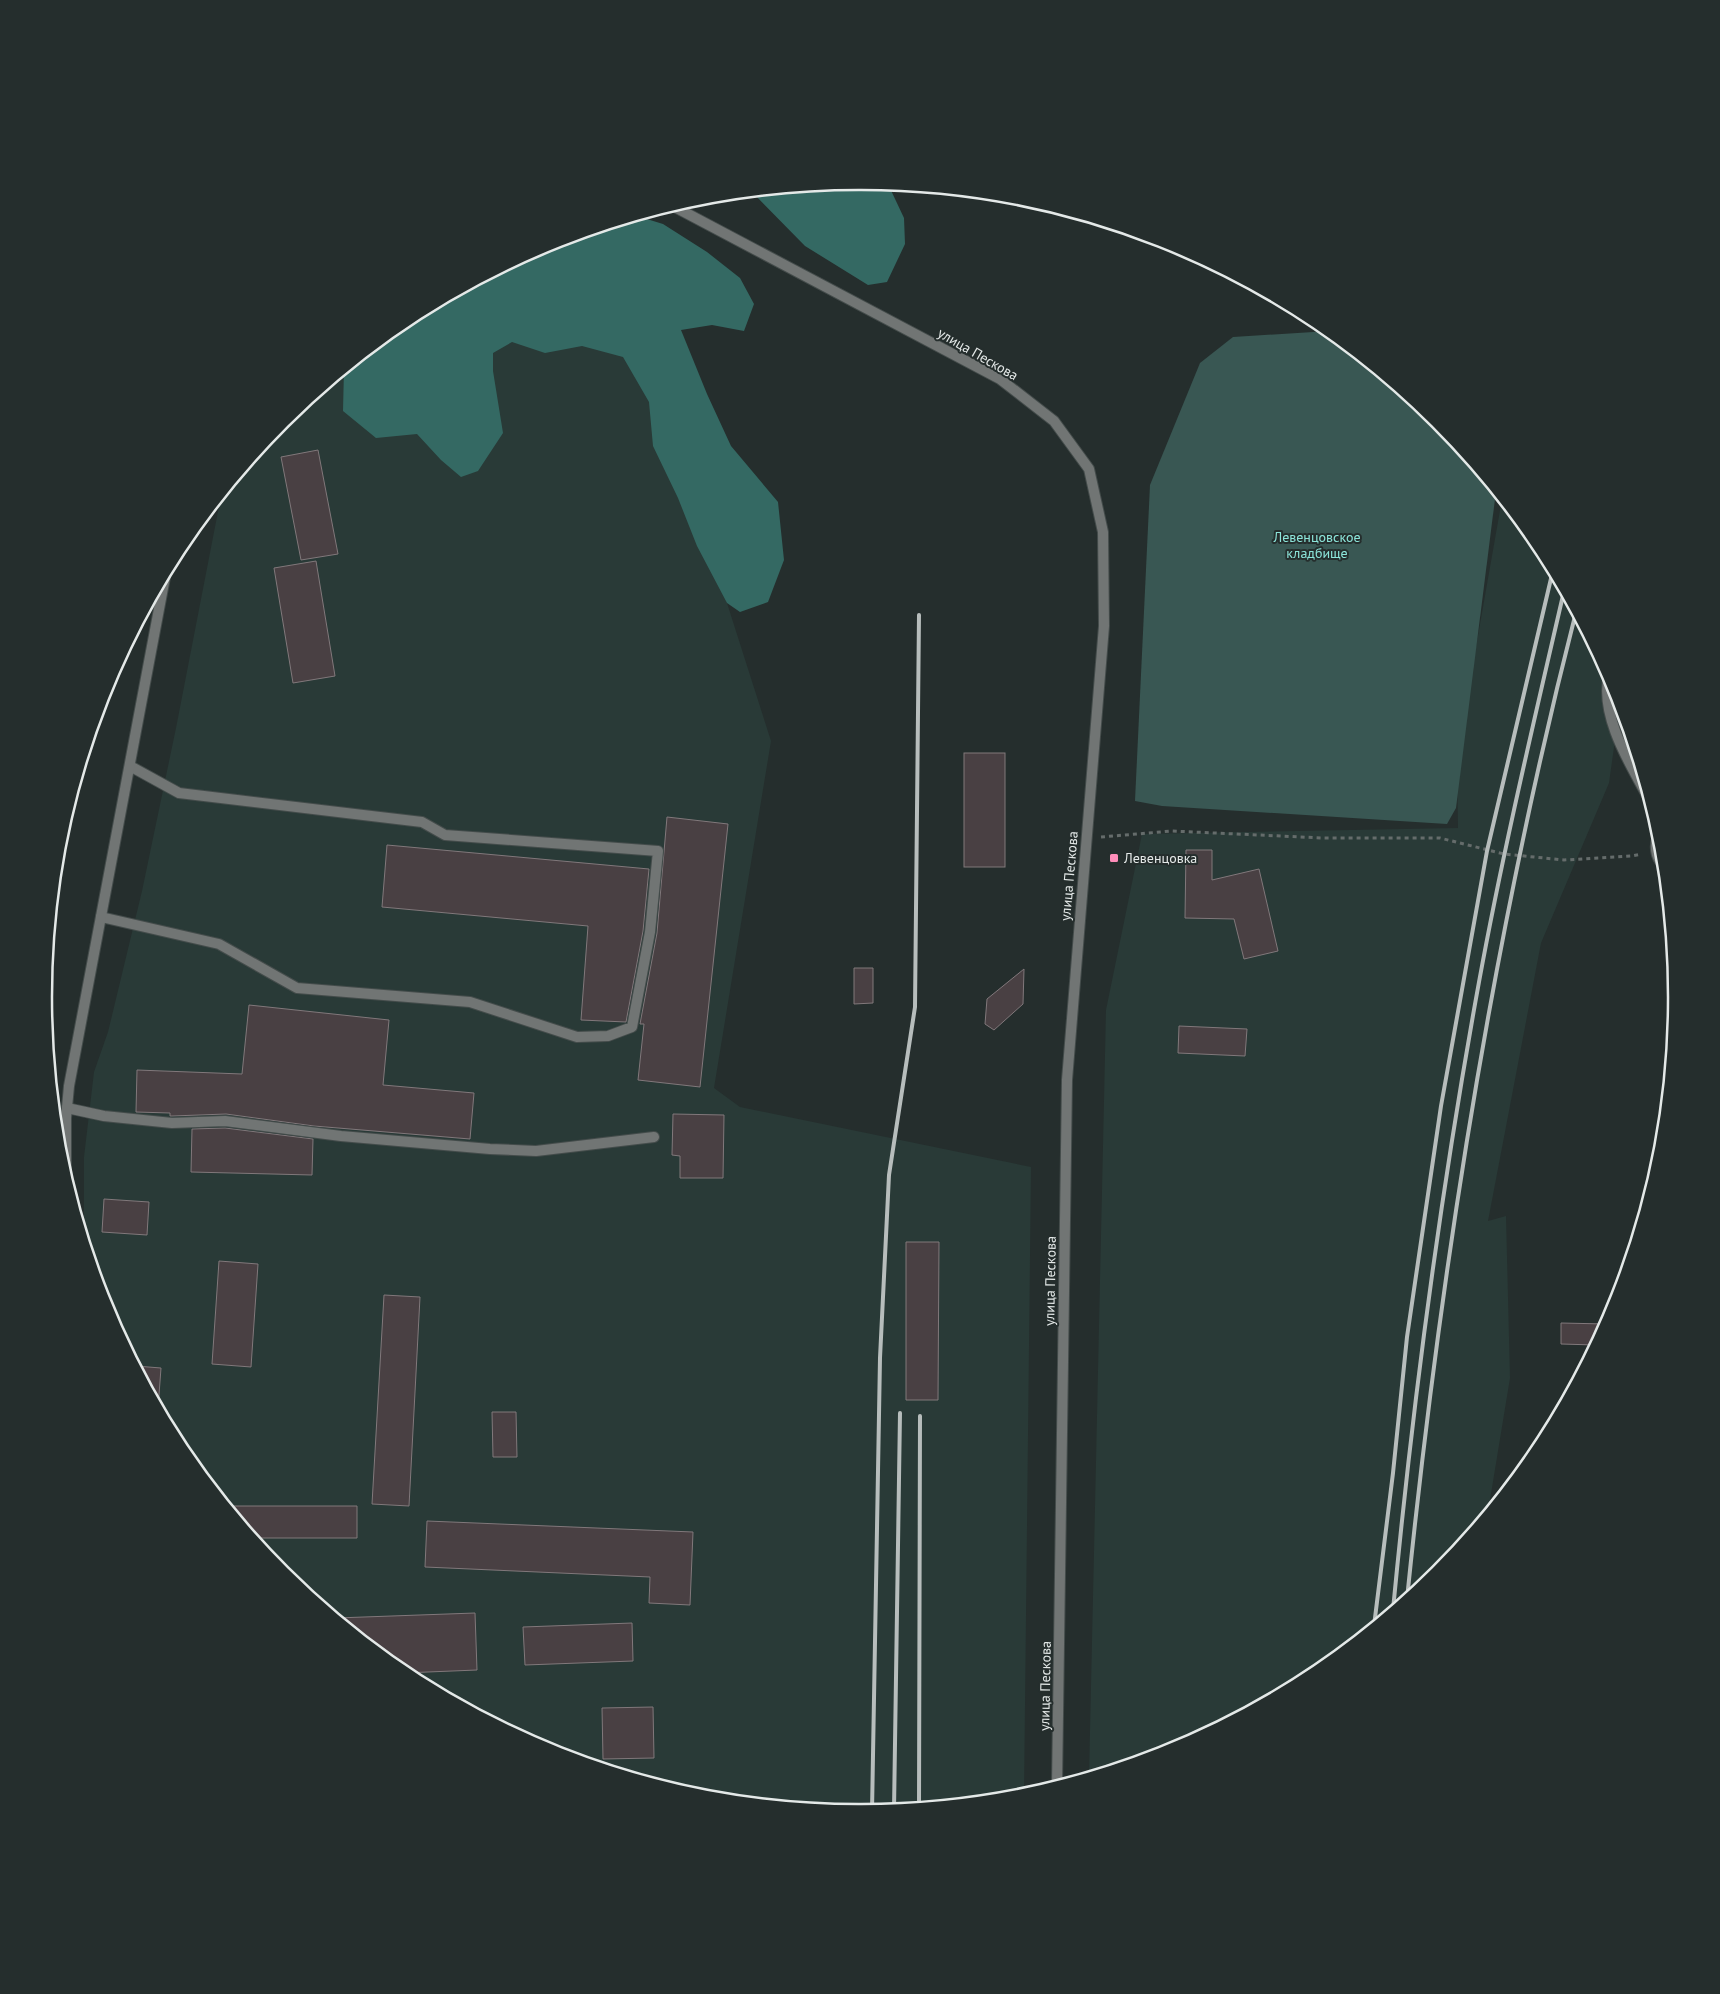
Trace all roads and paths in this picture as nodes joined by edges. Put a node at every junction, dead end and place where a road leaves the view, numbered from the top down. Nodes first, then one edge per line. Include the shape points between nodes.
1 (681, 210) edge
2 (163, 590) edge
3 (1608, 693) edge
4 (130, 766) junction
5 (1637, 778) edge
6 (1086, 838) junction
7 (1655, 851) edge
8 (101, 917) junction
9 (66, 1108) junction
10 (654, 1137) dead end
11 (66, 1143) edge
12 (1057, 1780) edge

1 - 6 street, улица Пескова via 1000,380 1054,421 1090,468 1103,532 1104,626
2 - 4 street
3 - 5 street via 1610,717
4 - 8 street
4 - 8 street via 179,793 422,822 446,835 658,851 650,932 632,1027 608,1036 577,1037 470,1002 296,988 219,944
6 - 7 path via 1172,831 1323,838 1440,838 1504,854 1564,860 1632,856
6 - 12 street, улица Пескова via 1067,1080
8 - 9 street
9 - 10 street via 163,1122 225,1122 341,1136 536,1152
9 - 11 street

